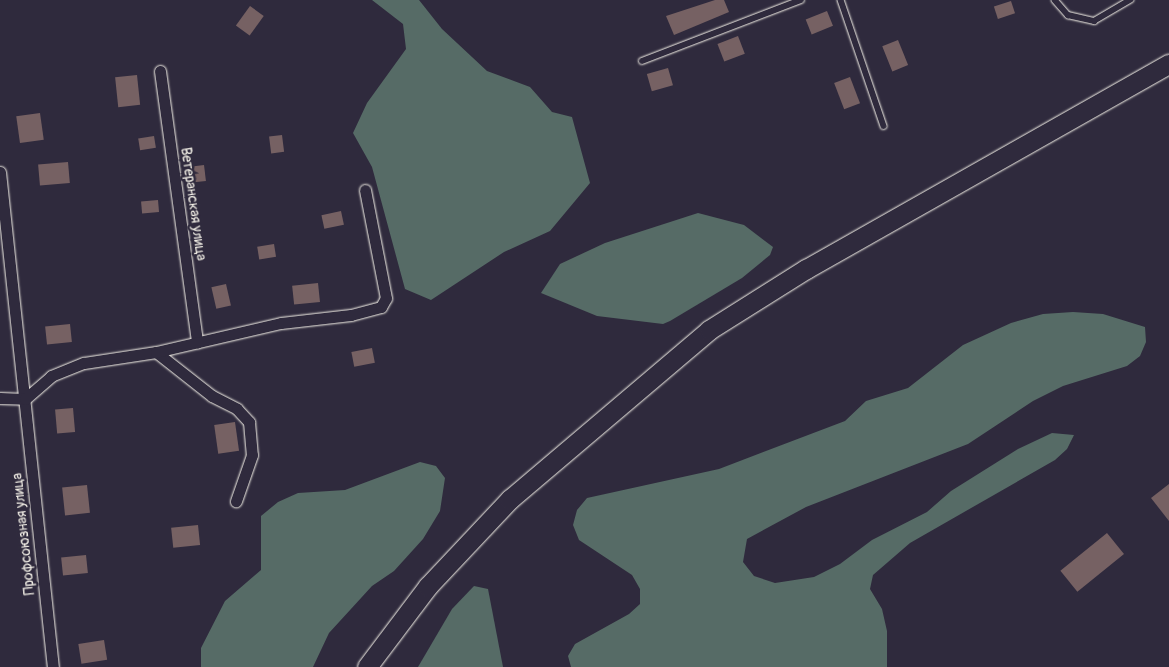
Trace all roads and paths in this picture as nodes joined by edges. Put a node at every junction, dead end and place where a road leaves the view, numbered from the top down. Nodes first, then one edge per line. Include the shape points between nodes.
1 (801, 0) edge
2 (841, 0) edge
3 (1055, 0) edge
4 (1130, 0) edge
5 (642, 61) dead end
6 (1169, 64) edge
7 (160, 71) dead end
8 (884, 126) dead end
9 (0, 172) edge
10 (365, 190) dead end
11 (197, 342) junction
12 (156, 352) junction
13 (0, 398) edge
14 (25, 399) junction
15 (236, 500) dead end
16 (53, 667) edge
17 (367, 667) edge

1 - 5 lane
2 - 8 lane
3 - 4 lane via 1068,15 1094,21
6 - 17 main road via 806,269 709,330 510,498 428,586
7 - 11 street, Ветеранская улица
9 - 14 street, Профсоюзная улица
10 - 11 street via 386,298 381,308 281,323
11 - 12 street
12 - 14 street via 84,363 51,376
12 - 15 street via 212,396 237,409 249,422 252,455
13 - 14 street
14 - 16 street, Профсоюзная улица

